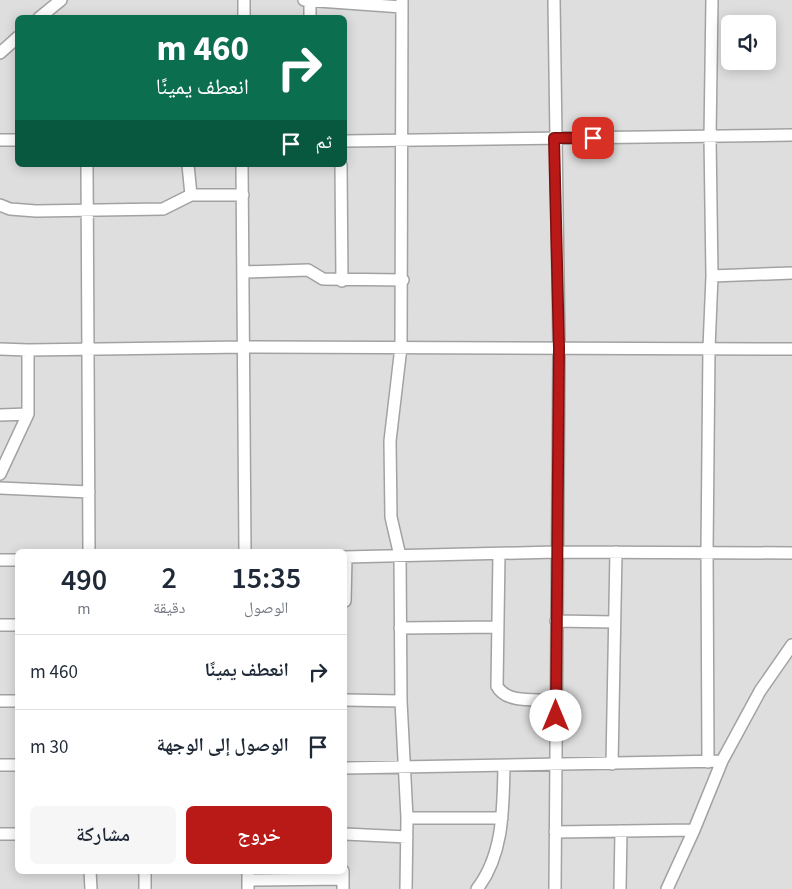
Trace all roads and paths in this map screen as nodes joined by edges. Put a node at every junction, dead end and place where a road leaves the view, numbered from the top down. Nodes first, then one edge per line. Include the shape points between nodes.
1 (61, 0) edge
2 (244, 0) edge
3 (304, 0) edge
4 (310, 0) edge
5 (554, 0) edge
6 (712, 0) edge
7 (402, 3) edge
8 (43, 15) edge
9 (244, 15) edge
10 (310, 15) edge
11 (15, 39) edge
12 (1, 51) edge
13 (792, 135) edge
14 (710, 137) junction
15 (554, 138) junction
16 (0, 140) edge
17 (15, 140) edge
18 (347, 140) edge
19 (400, 141) junction
20 (87, 167) edge
21 (188, 167) edge
22 (242, 167) edge
23 (341, 167) edge
24 (191, 195) junction
25 (243, 195) junction
26 (0, 205) edge
27 (87, 210) junction
28 (244, 272) junction
29 (792, 273) edge
30 (712, 276) junction
31 (403, 280) junction
32 (342, 281) junction
33 (245, 347) junction
34 (401, 347) junction
35 (87, 348) junction
36 (559, 348) junction
37 (709, 348) junction
38 (0, 349) edge
39 (792, 349) edge
40 (28, 350) junction
41 (0, 414) edge
42 (28, 414) junction
43 (0, 474) edge
44 (0, 488) edge
45 (89, 492) junction
46 (0, 495) edge
47 (89, 549) edge
48 (245, 549) edge
49 (556, 552) junction
50 (616, 552) junction
51 (707, 552) junction
52 (792, 553) edge
53 (499, 554) junction
54 (400, 556) junction
55 (347, 557) edge
56 (0, 560) edge
57 (15, 560) edge
58 (556, 621) junction
59 (614, 622) junction
60 (0, 625) edge
61 (15, 625) edge
62 (498, 627) junction
63 (400, 628) junction
64 (792, 645) edge
65 (347, 700) edge
66 (556, 700) junction
67 (0, 701) edge
68 (15, 701) edge
69 (401, 701) junction
70 (722, 761) junction
71 (708, 762) junction
72 (612, 764) junction
73 (0, 765) edge
74 (15, 765) edge
75 (556, 765) junction
76 (504, 766) junction
77 (347, 768) edge
78 (405, 768) junction
79 (407, 818) junction
80 (502, 818) junction
81 (694, 830) junction
82 (621, 831) junction
83 (555, 832) junction
84 (0, 834) edge
85 (15, 834) edge
86 (347, 834) edge
87 (407, 837) junction
88 (90, 874) edge
89 (145, 874) edge
90 (248, 880) edge
91 (343, 880) edge
92 (309, 884) edge
93 (91, 889) edge
94 (145, 889) edge
95 (406, 889) edge
96 (477, 889) edge
97 (555, 889) edge
98 (620, 889) edge
99 (666, 889) edge

1 - 8 street
2 - 9 street
3 - 4 street
4 - 7 street
4 - 10 street
5 - 15 street
6 - 14 street
7 - 19 street
11 - 12 street
13 - 14 street
14 - 15 street
14 - 30 street
15 - 19 street
15 - 36 street
16 - 17 street
18 - 19 street
19 - 31 street
20 - 27 street
21 - 24 street
22 - 25 street
23 - 32 street
24 - 25 street
24 - 27 street via 162,209
25 - 28 street
26 - 27 street via 36,211
27 - 35 street
28 - 32 street via 308,270 323,279
28 - 33 street
29 - 30 street
30 - 37 street
31 - 32 street
31 - 34 street
33 - 34 street
33 - 35 street
33 - 48 street
34 - 36 street
34 - 54 street via 390,441 391,517
35 - 40 street
35 - 45 street
36 - 37 street
36 - 49 street
37 - 39 street
37 - 51 street
38 - 40 street
40 - 42 street
41 - 42 street
42 - 43 street
44 - 45 street
45 - 46 street
45 - 47 street
49 - 50 street
49 - 53 street
49 - 58 street
50 - 51 street
50 - 59 street
51 - 52 street
51 - 71 street
53 - 54 street
53 - 62 street
54 - 55 street
54 - 63 street
56 - 57 street
58 - 59 street
58 - 66 street
59 - 72 street
60 - 61 street
62 - 63 street
62 - 66 street via 497,686 501,694
63 - 69 street
64 - 70 street via 760,691
65 - 69 street
66 - 75 street
67 - 68 street
69 - 78 street
70 - 71 street
70 - 81 street
71 - 72 street
72 - 75 street
73 - 74 street
75 - 76 street
75 - 83 street
76 - 78 street
76 - 80 street
77 - 78 street
78 - 79 street
79 - 80 street
79 - 87 street
80 - 96 street via 492,866
81 - 82 street
81 - 99 street
82 - 83 street
82 - 98 street
83 - 97 street
84 - 85 street
86 - 87 street
87 - 95 street
88 - 93 street
89 - 94 street
90 - 92 street
91 - 92 street

